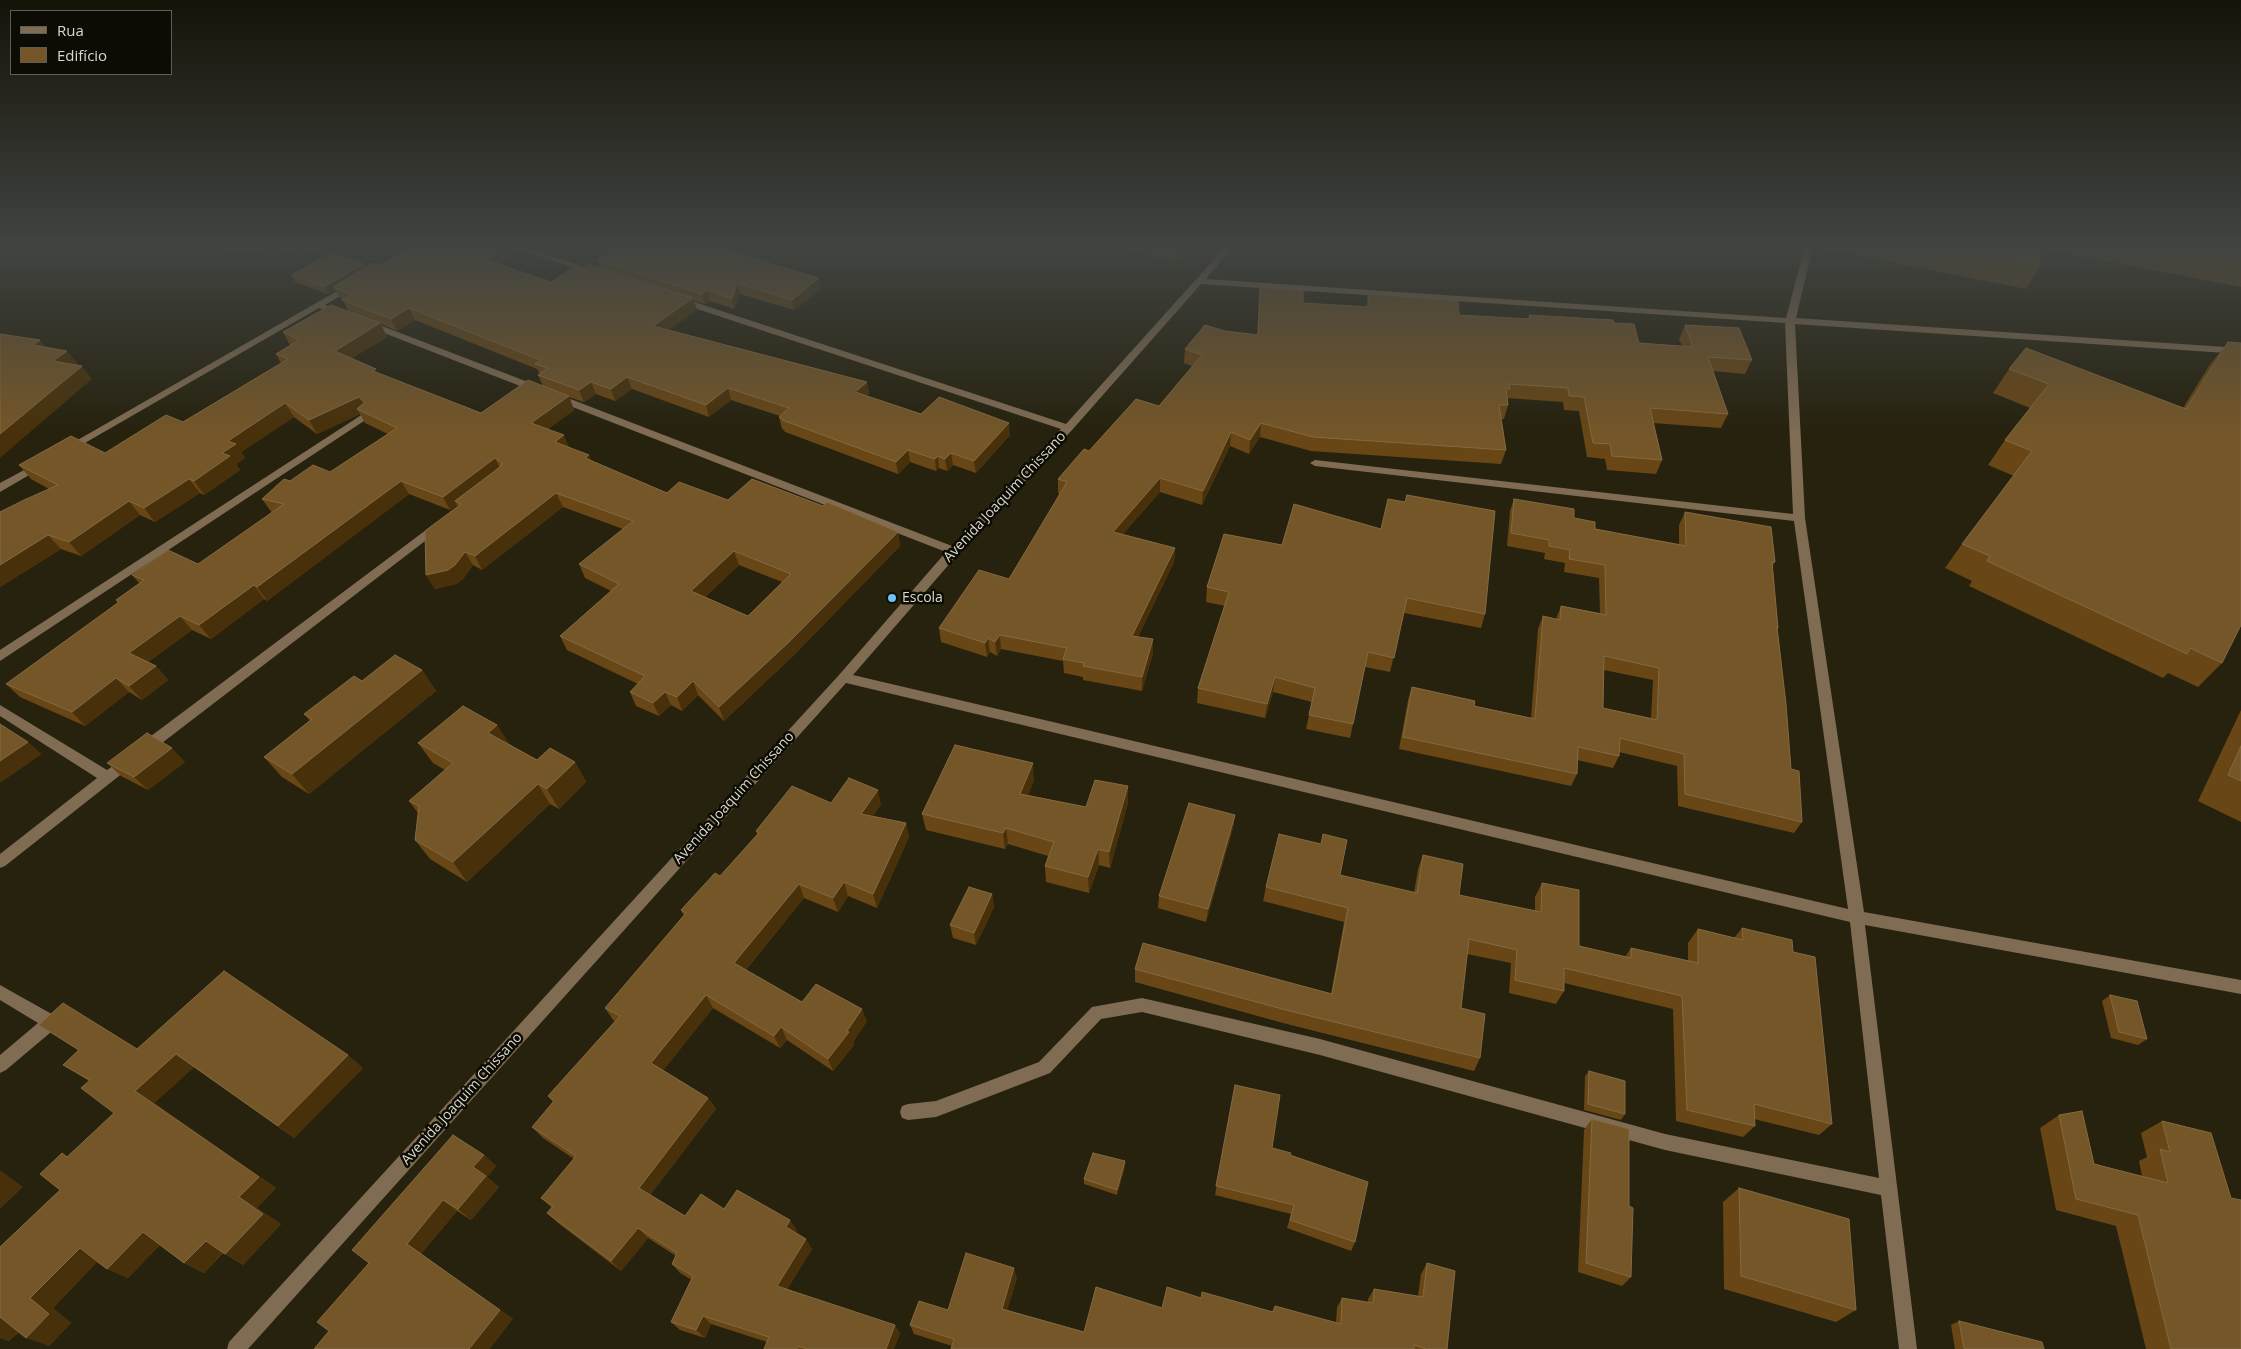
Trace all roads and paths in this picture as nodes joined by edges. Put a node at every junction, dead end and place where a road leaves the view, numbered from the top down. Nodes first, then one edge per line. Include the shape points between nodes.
1 (309, 309) edge
2 (331, 309) edge
3 (706, 309) edge
4 (1175, 309) edge
5 (1602, 309) edge
6 (1793, 309) edge
7 (1790, 322) junction
8 (2241, 351) edge
9 (366, 415) edge
10 (1068, 428) junction
11 (1315, 463) dead end
12 (0, 488) edge
13 (1799, 518) junction
14 (447, 519) edge
15 (954, 551) junction
16 (0, 656) edge
17 (843, 678) junction
18 (0, 710) edge
19 (107, 777) junction
20 (0, 862) edge
21 (1857, 917) junction
22 (2241, 987) edge
23 (0, 992) edge
24 (0, 1065) edge
25 (908, 1112) dead end
26 (1889, 1188) junction
27 (236, 1349) edge
28 (1908, 1349) edge

1 - 12 street
2 - 15 street
3 - 10 street
4 - 10 street, Avenida Joaquim Chissano
5 - 7 street
6 - 7 street
7 - 8 street
7 - 13 street
9 - 16 street
10 - 15 street, Avenida Joaquim Chissano
11 - 13 street
13 - 21 street
14 - 19 street
15 - 17 street, Avenida Joaquim Chissano
17 - 21 street
17 - 27 street, Avenida Joaquim Chissano
18 - 19 street
19 - 20 street
21 - 22 street
21 - 26 street
23 - 24 street via 51,1022
25 - 26 street via 936,1109 1044,1068 1097,1012 1142,1005 1320,1047 1665,1142
26 - 28 street

